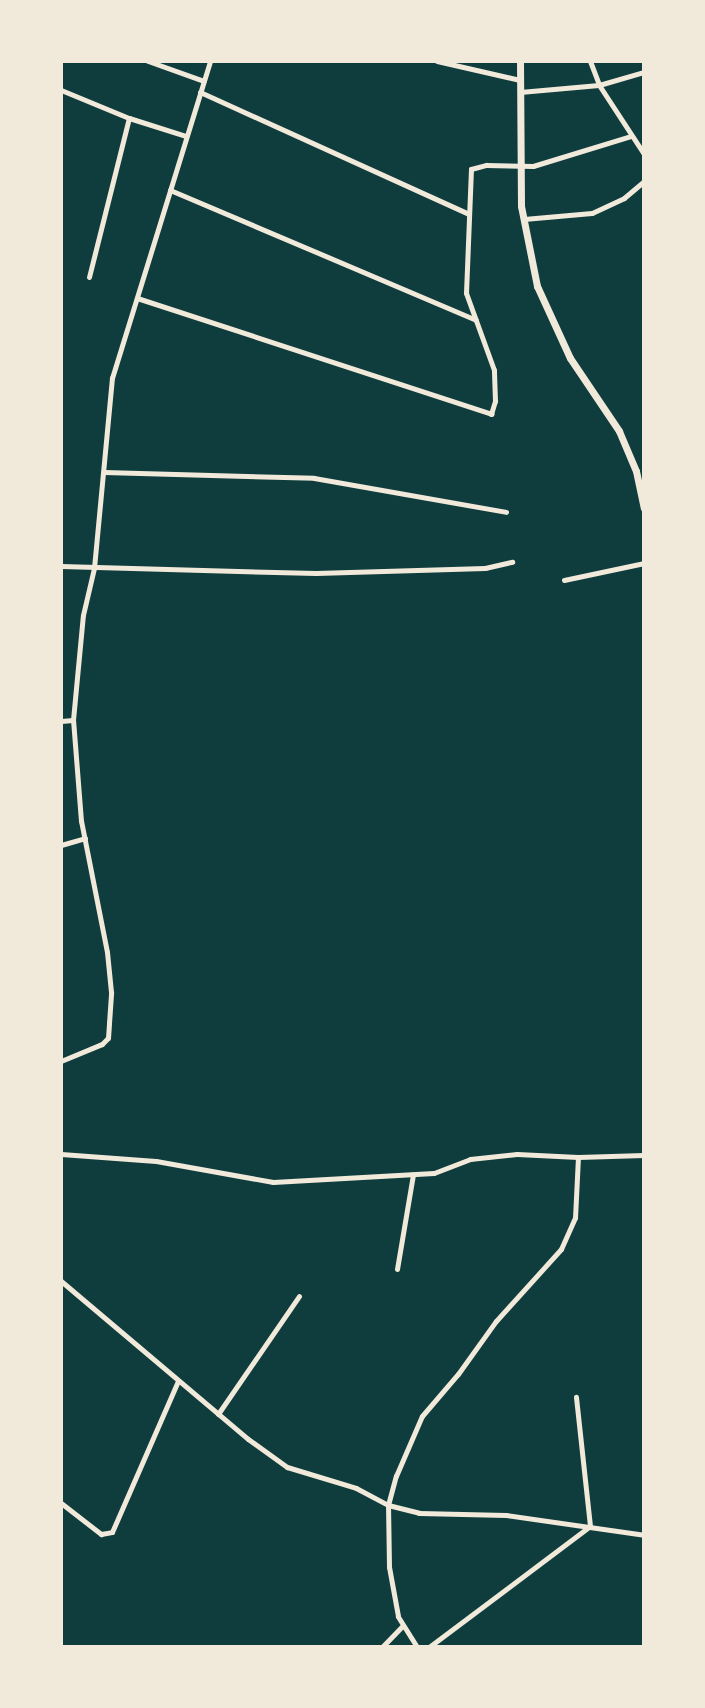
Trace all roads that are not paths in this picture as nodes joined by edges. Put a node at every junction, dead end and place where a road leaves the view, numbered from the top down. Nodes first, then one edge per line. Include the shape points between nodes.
1 (148, 61) edge
2 (210, 61) edge
3 (437, 61) edge
4 (520, 61) edge
5 (590, 61) edge
6 (644, 72) edge
7 (520, 80) junction
8 (204, 82) junction
9 (599, 85) junction
10 (61, 90) edge
11 (200, 92) junction
12 (520, 92) junction
13 (129, 118) junction
14 (186, 136) junction
15 (631, 136) junction
16 (644, 154) edge
17 (521, 167) junction
18 (644, 181) edge
19 (170, 190) junction
20 (469, 214) junction
21 (524, 219) junction
22 (89, 277) dead end
23 (137, 298) junction
24 (475, 320) junction
25 (104, 472) junction
26 (644, 508) edge
27 (506, 512) dead end
28 (512, 562) dead end
29 (644, 563) edge
30 (61, 566) edge
31 (94, 568) junction
32 (564, 580) dead end
33 (73, 720) junction
34 (61, 721) edge
35 (85, 838) junction
36 (61, 845) edge
37 (61, 1061) edge
38 (61, 1154) edge
39 (644, 1155) edge
40 (578, 1157) junction
41 (412, 1174) junction
42 (397, 1269) dead end
43 (61, 1281) edge
44 (299, 1296) dead end
45 (178, 1381) junction
46 (576, 1397) dead end
47 (218, 1414) junction
48 (61, 1503) edge
49 (388, 1505) junction
50 (590, 1526) junction
51 (644, 1535) edge
52 (403, 1625) junction
53 (382, 1647) edge
54 (417, 1647) edge
55 (429, 1647) edge

1 - 8 street
2 - 8 street
3 - 7 street
4 - 7 street
5 - 9 street
6 - 9 street
7 - 12 street
8 - 11 street
9 - 12 street
9 - 15 street
10 - 13 street
11 - 14 street
11 - 20 street
12 - 17 street
13 - 14 street
13 - 22 street
14 - 19 street
15 - 16 street
15 - 17 street
17 - 20 street via 500,164 471,169
17 - 21 street
18 - 21 street via 624,198 592,213
19 - 23 street
19 - 24 street
20 - 24 street via 466,293
21 - 26 street via 537,286 570,358 619,431 636,471
23 - 24 street via 491,414 494,370
23 - 25 street via 112,378
25 - 27 street via 314,478
25 - 31 street
28 - 31 street via 485,568 316,573
29 - 32 street
30 - 31 street
31 - 33 street via 83,615
33 - 34 street
33 - 35 street
35 - 36 street
35 - 37 street via 107,952 111,992 108,1038
38 - 41 street via 156,1161 273,1182
39 - 40 street
40 - 41 street via 517,1154 470,1159 434,1173
40 - 49 street via 575,1218 561,1249 496,1321 422,1416
41 - 42 street
43 - 45 street
44 - 47 street
45 - 47 street
45 - 48 street via 112,1532 101,1534
46 - 50 street
47 - 49 street via 287,1467 356,1488
49 - 50 street via 419,1513 506,1515
49 - 52 street via 389,1567
50 - 51 street
50 - 55 street
52 - 53 street
52 - 54 street

